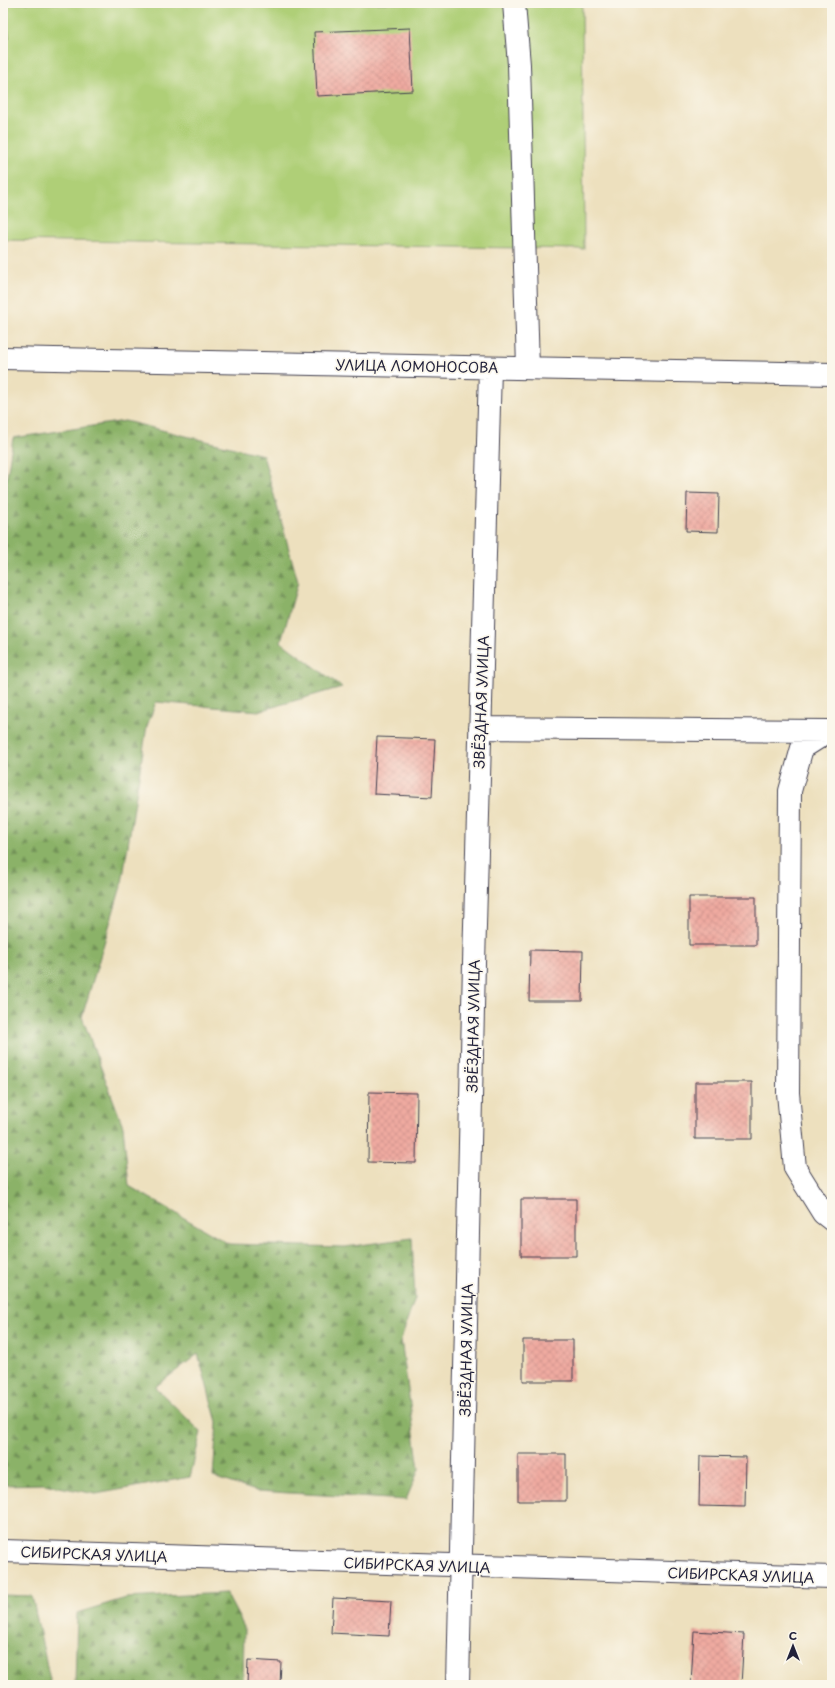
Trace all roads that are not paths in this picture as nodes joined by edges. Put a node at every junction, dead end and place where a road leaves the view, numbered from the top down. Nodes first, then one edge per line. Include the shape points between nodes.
1 (514, 3) edge
2 (3, 358) edge
3 (490, 368) junction
4 (528, 368) junction
5 (832, 374) edge
6 (480, 728) junction
7 (831, 731) edge
8 (832, 1220) edge
9 (3, 1550) edge
10 (461, 1566) junction
11 (832, 1577) edge
12 (458, 1685) edge

1 - 4 street via 519,65
2 - 3 street, УЛИЦА ЛОМОНОСОВА
3 - 4 street, УЛИЦА ЛОМОНОСОВА
3 - 6 street, ЗВЁЗДНАЯ УЛИЦА
4 - 5 street, УЛИЦА ЛОМОНОСОВА
6 - 7 street
6 - 10 street, ЗВЁЗДНАЯ УЛИЦА
7 - 8 street via 802,748 790,791 788,1093 795,1168 822,1213
9 - 10 street, СИБИРСКАЯ УЛИЦА
10 - 11 street, СИБИРСКАЯ УЛИЦА
10 - 12 street, ЗВЁЗДНАЯ УЛИЦА

